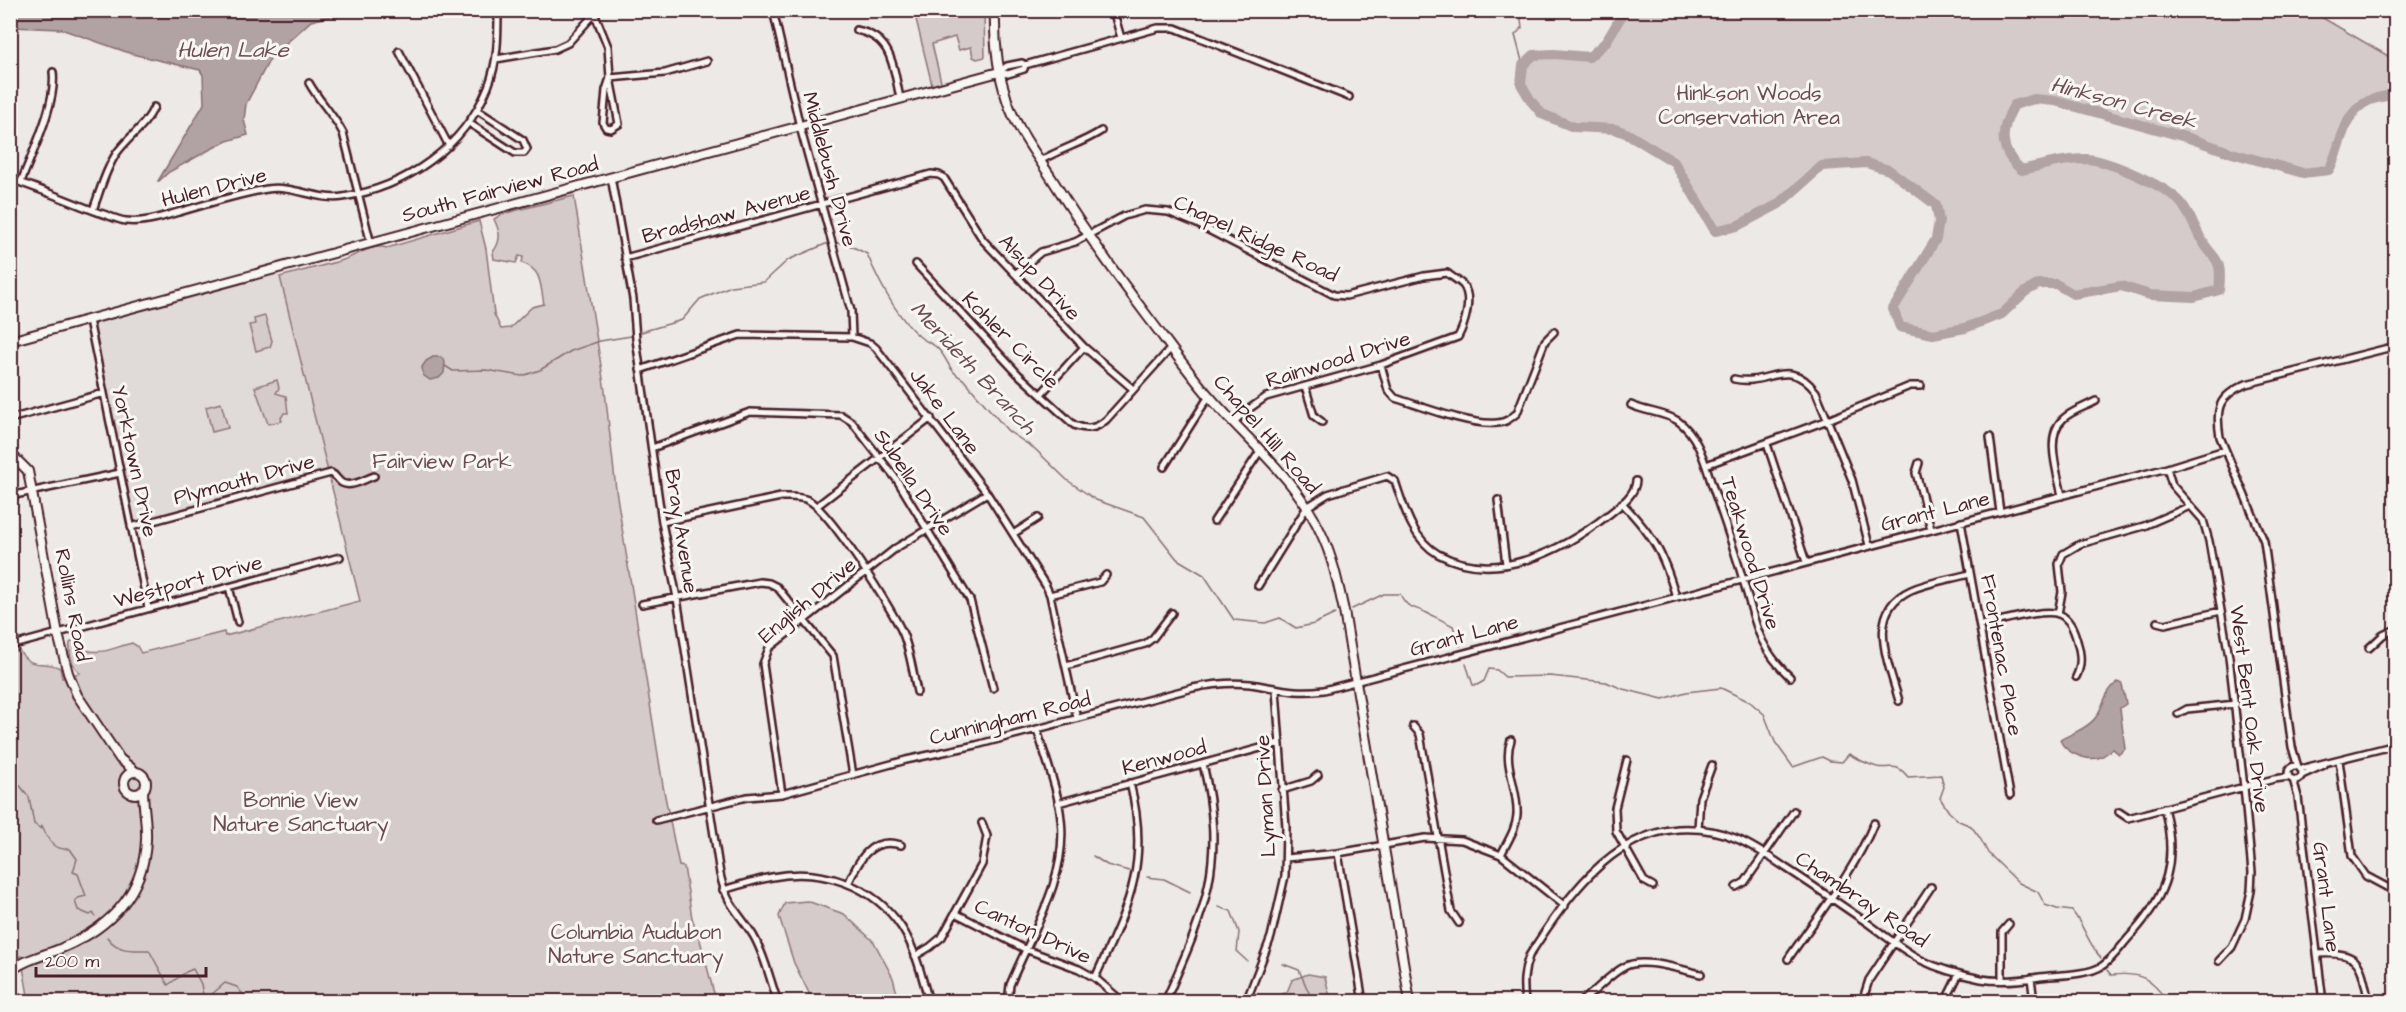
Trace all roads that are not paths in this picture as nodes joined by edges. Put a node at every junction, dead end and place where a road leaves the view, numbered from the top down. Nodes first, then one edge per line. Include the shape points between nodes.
1 (498, 10) edge
2 (773, 10) edge
3 (995, 10) edge
4 (1113, 10) edge
5 (595, 11) edge
6 (856, 30) dead end
7 (1121, 38) junction
8 (399, 51) dead end
9 (496, 59) junction
10 (707, 61) dead end
11 (53, 72) dead end
12 (999, 72) junction
13 (610, 78) junction
14 (309, 83) dead end
15 (1348, 97) dead end
16 (900, 98) junction
17 (154, 107) dead end
18 (477, 110) junction
19 (469, 123) junction
20 (800, 127) junction
21 (1101, 131) dead end
22 (449, 146) junction
23 (1040, 161) junction
24 (939, 175) joint
25 (611, 177) junction
26 (10, 179) edge
27 (21, 183) junction
28 (358, 193) junction
29 (822, 204) junction
30 (93, 210) junction
31 (1088, 236) junction
32 (371, 244) junction
33 (626, 258) junction
34 (916, 264) dead end
35 (1015, 274) junction
36 (89, 320) junction
37 (1554, 332) dead end
38 (852, 337) junction
39 (1458, 337) joint
40 (10, 340) edge
41 (1084, 346) junction
42 (2396, 346) edge
43 (1171, 348) junction
44 (1381, 365) junction
45 (640, 370) junction
46 (1734, 379) dead end
47 (1305, 386) junction
48 (1922, 386) dead end
49 (1133, 389) junction
50 (104, 393) junction
51 (1041, 394) junction
52 (1209, 396) junction
53 (2096, 401) dead end
54 (1631, 405) dead end
55 (931, 418) junction
56 (10, 419) edge
57 (1828, 420) junction
58 (1234, 422) junction
59 (1322, 422) dead end
60 (1990, 437) dead end
61 (1767, 444) junction
62 (652, 448) junction
63 (2225, 450) junction
64 (1260, 451) junction
65 (10, 453) edge
66 (879, 457) junction
67 (1919, 463) dead end
68 (1706, 465) junction
69 (1164, 467) dead end
70 (2167, 468) junction
71 (120, 473) junction
72 (374, 476) dead end
73 (1636, 482) dead end
74 (33, 491) junction
75 (987, 493) junction
76 (10, 496) edge
77 (2062, 496) junction
78 (1498, 500) dead end
79 (1622, 503) junction
80 (817, 506) junction
81 (2190, 506) junction
82 (1307, 507) junction
83 (2000, 512) junction
84 (1038, 518) dead end
85 (1214, 521) dead end
86 (662, 522) junction
87 (1961, 522) junction
88 (131, 527) junction
89 (1931, 529) junction
90 (927, 530) junction
91 (1013, 534) junction
92 (1869, 545) junction
93 (340, 557) dead end
94 (1806, 562) junction
95 (1506, 564) junction
96 (865, 571) junction
97 (1970, 574) junction
98 (1106, 575) dead end
99 (1743, 579) junction
100 (1258, 586) dead end
101 (229, 587) junction
102 (1050, 595) junction
103 (1676, 597) junction
104 (677, 598) junction
105 (642, 604) dead end
106 (148, 608) junction
107 (2221, 611) junction
108 (1172, 614) dead end
109 (2058, 614) junction
110 (805, 619) junction
111 (238, 622) dead end
112 (2157, 622) dead end
113 (1980, 625) junction
114 (2396, 629) edge
115 (58, 634) junction
116 (10, 646) edge
117 (2369, 648) dead end
118 (1066, 666) junction
119 (1790, 677) dead end
120 (2076, 677) dead end
121 (1354, 681) junction
122 (993, 688) dead end
123 (1276, 690) junction
124 (917, 692) dead end
125 (1899, 701) dead end
126 (2236, 704) junction
127 (2178, 714) dead end
128 (1077, 718) junction
129 (1413, 726) dead end
130 (1037, 729) junction
131 (1511, 740) dead end
132 (1279, 743) junction
133 (2396, 746) edge
134 (120, 759) junction
135 (1627, 760) dead end
136 (2339, 760) junction
137 (1203, 764) junction
138 (1712, 765) dead end
139 (136, 772) junction
140 (2295, 773) junction
141 (853, 775) junction
142 (1318, 775) dead end
143 (124, 779) junction
144 (1130, 783) junction
145 (2244, 787) junction
146 (143, 790) junction
147 (1282, 790) junction
148 (131, 793) junction
149 (782, 794) junction
150 (2010, 795) dead end
151 (1058, 803) junction
152 (708, 807) junction
153 (2164, 808) junction
154 (143, 810) junction
155 (1794, 812) dead end
156 (2119, 812) dead end
157 (656, 820) dead end
158 (982, 823) dead end
159 (1874, 823) dead end
160 (1698, 829) junction
161 (1438, 837) junction
162 (901, 845) dead end
163 (1384, 845) junction
164 (1624, 845) junction
165 (1338, 853) junction
166 (1766, 854) junction
167 (1501, 855) junction
168 (1286, 858) junction
169 (848, 884) junction
170 (1653, 886) dead end
171 (1736, 887) dead end
172 (1931, 887) dead end
173 (723, 890) junction
174 (2396, 892) edge
175 (1830, 897) junction
176 (1565, 906) junction
177 (957, 914) junction
178 (1459, 923) dead end
179 (2009, 924) dead end
180 (1894, 942) junction
181 (1025, 949) junction
182 (2317, 954) junction
183 (915, 956) junction
184 (1788, 958) dead end
185 (2219, 961) dead end
186 (12, 968) edge
187 (1701, 974) dead end
188 (1959, 974) junction
189 (1095, 978) junction
190 (2031, 978) junction
191 (2002, 980) junction
192 (778, 1002) edge
193 (929, 1002) edge
194 (1008, 1002) edge
195 (1123, 1002) edge
196 (1165, 1002) edge
197 (1246, 1002) edge
198 (1363, 1002) edge
199 (1410, 1002) edge
200 (1525, 1002) edge
201 (1580, 1002) edge
202 (1862, 1002) edge
203 (1946, 1002) edge
204 (2034, 1002) edge
205 (2323, 1002) edge
206 (2369, 1002) edge

1 - 9 street, Hulen Drive
2 - 20 street, Middlebush Drive
3 - 12 street, Chapel Hill Road
4 - 7 street
5 - 9 street via 568,43 555,49
5 - 13 street via 608,47
6 - 16 street via 879,38 888,50
7 - 12 street via 1025,65 1006,66
7 - 15 street via 1158,28 1175,28
8 - 22 street
9 - 18 street, Hulen Drive
10 - 13 street via 664,73
11 - 27 street via 49,106
12 - 16 street, South Fairview Road
12 - 23 street, Chapel Hill Road via 1014,118
13 - 13 street via 603,123 611,129 619,124
14 - 28 street via 342,133
16 - 20 street, South Fairview Road
17 - 30 street via 149,119 115,155
18 - 19 street, Hulen Drive
18 - 19 street via 524,140 527,149 515,153
19 - 22 street, Hulen Drive
20 - 25 street, South Fairview Road
20 - 29 street, Middlebush Drive
21 - 23 street
22 - 28 street, Hulen Drive via 405,177
23 - 31 street, Chapel Hill Road
24 - 29 street, Bradshaw Avenue
24 - 35 street, Alsup Drive via 983,240
25 - 32 street, South Fairview Road
25 - 33 street, Bray Avenue
26 - 27 street, Hulen Drive
27 - 30 street, Hulen Drive
28 - 30 street, Hulen Drive via 331,197 287,187 266,189 142,221 125,221
28 - 32 street
29 - 33 street, Bradshaw Avenue
29 - 38 street, Middlebush Drive via 851,311
31 - 35 street, Chapel Ridge Road via 1041,252
31 - 39 street, Chapel Ridge Road via 1124,216 1145,210 1168,212 1334,295 1346,296 1447,273 1464,286 1467,300 1465,324
31 - 43 street, Chapel Hill Road
32 - 36 street, South Fairview Road
33 - 45 street, Bray Avenue
34 - 51 street, Kohler Circle
35 - 41 street, Alsup Drive
36 - 40 street, South Fairview Road
36 - 50 street, Yorktown Drive
37 - 44 street via 1545,341 1517,413 1498,423 1482,423 1395,398 1388,390
38 - 45 street, Jake Lane via 740,335
38 - 55 street, Jake Lane via 876,348
39 - 44 street, Rainwood Drive
41 - 49 street, Alsup Drive
41 - 51 street
42 - 63 street via 2232,390 2224,396 2218,415
43 - 49 street
43 - 52 street, Chapel Hill Road
44 - 47 street, Rainwood Drive
45 - 62 street, Bray Avenue
46 - 57 street via 1795,374 1808,381 1816,392
47 - 58 street, Rainwood Drive via 1266,397
47 - 59 street via 1314,416
48 - 57 street via 1910,386
49 - 51 street, Kohler Circle via 1100,426 1090,429 1074,425
50 - 56 street
50 - 71 street, Yorktown Drive
52 - 58 street, Chapel Hill Road
52 - 69 street
53 - 77 street via 2065,417 2055,432
54 - 68 street, Teakwood Drive via 1678,422 1697,444
55 - 66 street
55 - 75 street, Jake Lane
57 - 61 street
57 - 92 street via 1852,480
58 - 64 street, Chapel Hill Road
60 - 83 street
61 - 68 street
61 - 94 street
62 - 66 street, Subella Drive via 750,412 792,412 840,415 852,422
62 - 86 street, Bray Avenue
63 - 70 street, Grant Lane
63 - 140 street, Grant Lane via 2264,540
64 - 82 street, Chapel Hill Road
64 - 85 street
65 - 74 street, Rollins Road via 28,471
66 - 80 street
66 - 90 street, Subella Drive
67 - 89 street via 1916,473
68 - 99 street, Teakwood Drive
70 - 77 street, Grant Lane
70 - 81 street, West Bent Oak Drive via 2172,485
71 - 74 street
71 - 88 street, Yorktown Drive
72 - 88 street, Plymouth Drive via 348,485 331,473
73 - 79 street via 1636,488
74 - 76 street
74 - 115 street, Rollins Road
75 - 90 street, English Drive
75 - 91 street, Jake Lane
77 - 83 street, Grant Lane
78 - 95 street
79 - 95 street via 1569,543 1539,557
79 - 103 street via 1658,547
80 - 86 street via 797,496 781,497
80 - 96 street
81 - 107 street, West Bent Oak Drive via 2206,528
81 - 109 street via 2144,526 2070,548 2059,564 2062,592
82 - 95 street via 1328,494 1387,476 1395,480 1407,516 1420,538 1437,553 1469,564
82 - 100 street
82 - 121 street, Chapel Hill Road via 1334,566
83 - 87 street, Grant Lane
84 - 91 street
86 - 104 street, Bray Avenue
87 - 89 street, Grant Lane
87 - 97 street, Frontenac Place
88 - 106 street, Yorktown Drive
89 - 92 street, Grant Lane
90 - 96 street, English Drive
90 - 122 street, Subella Drive via 970,600
91 - 102 street, Jake Lane
92 - 94 street, Grant Lane
93 - 101 street, Westport Drive
94 - 99 street, Grant Lane
96 - 110 street, English Drive
96 - 124 street via 903,634
97 - 113 street, Frontenac Place
97 - 125 street via 1913,589 1900,595 1886,610 1882,627 1884,647
98 - 102 street via 1100,582
99 - 103 street, Grant Lane
99 - 119 street, Teakwood Drive via 1760,639
101 - 106 street, Westport Drive
101 - 111 street
102 - 118 street, Jake Lane
103 - 121 street, Grant Lane
104 - 105 street
104 - 110 street via 769,583
104 - 152 street, Bray Avenue
106 - 115 street, Westport Drive
107 - 112 street via 2165,624
107 - 126 street, West Bent Oak Drive
108 - 118 street via 1145,644
109 - 113 street
109 - 120 street via 2073,627 2081,666
110 - 141 street via 835,662
110 - 149 street, English Drive via 769,648 763,664
113 - 150 street, Frontenac Place
114 - 117 street
115 - 116 street, Westport Drive
115 - 134 street, Rollins Road via 77,695
118 - 128 street, Jake Lane
121 - 123 street, Cunningham Road via 1303,693
121 - 163 street, Chapel Hill Road
123 - 128 street, Cunningham Road via 1249,684 1217,684
123 - 132 street, Lyman Drive
126 - 127 street via 2187,709
126 - 145 street, West Bent Oak Drive
128 - 130 street, Cunningham Road
129 - 161 street via 1420,734
130 - 141 street, Cunningham Road
130 - 151 street
131 - 167 street via 1507,751 1517,817
132 - 137 street, Kenwood
132 - 147 street, Lyman Drive
133 - 136 street
134 - 139 street, Rollins Road
134 - 143 street, Rollins Road
135 - 164 street via 1614,821
136 - 140 street
136 - 174 street via 2352,856 2366,876
137 - 144 street, Kenwood
137 - 196 street via 1213,823 1211,878 1196,930
138 - 160 street via 1701,798
139 - 143 street
139 - 146 street, Rollins Road via 145,778
140 - 145 street
140 - 182 street, Grant Lane
141 - 149 street, Cunningham Road
142 - 147 street
143 - 148 street, Rollins Road via 124,786
144 - 151 street, Kenwood
144 - 189 street via 1139,830 1134,885
145 - 153 street
145 - 185 street, West Bent Oak Drive via 2251,891 2245,919 2232,947
146 - 148 street
146 - 154 street, Rollins Road
147 - 168 street, Lyman Drive
148 - 154 street, Rollins Road
149 - 152 street, Cunningham Road via 747,797
151 - 181 street via 1062,838 1058,872
152 - 157 street, Cunningham Road
152 - 173 street, Bray Avenue
153 - 156 street via 2128,818
153 - 190 street, Chambray Road via 2170,864 2163,889 2146,919 2102,966
154 - 186 street, Rollins Road via 146,840 141,867 129,897 112,918 90,935
155 - 166 street
158 - 177 street via 987,836 982,864
159 - 175 street
160 - 164 street, Chambray Road via 1658,832
160 - 166 street, Chambray Road via 1722,832
161 - 163 street
161 - 167 street via 1462,840
161 - 178 street via 1451,911
162 - 169 street via 891,842 862,855
163 - 165 street
163 - 199 street, Chapel Hill Road
164 - 170 street via 1644,881
164 - 176 street, Chambray Road via 1605,859
165 - 168 street
165 - 198 street
166 - 171 street via 1745,882
166 - 175 street, Chambray Road
167 - 176 street
168 - 197 street, Lyman Drive via 1277,916
169 - 173 street via 804,874 773,876
169 - 183 street via 886,909 902,928
172 - 180 street
173 - 192 street via 754,936
175 - 180 street, Chambray Road
175 - 184 street
176 - 200 street, Chambray Road via 1524,968
177 - 181 street, Canton Drive
177 - 183 street via 942,936
179 - 191 street via 2002,932
180 - 188 street, Chambray Road via 1921,960
180 - 202 street via 1869,980
181 - 189 street, Canton Drive
181 - 194 street via 1010,985
182 - 205 street, Grant Lane
182 - 206 street via 2338,952 2358,962
183 - 193 street
187 - 201 street via 1636,963 1612,975
188 - 191 street, Chambray Road
188 - 203 street
189 - 195 street, Canton Drive
190 - 191 street, Chambray Road
190 - 204 street

